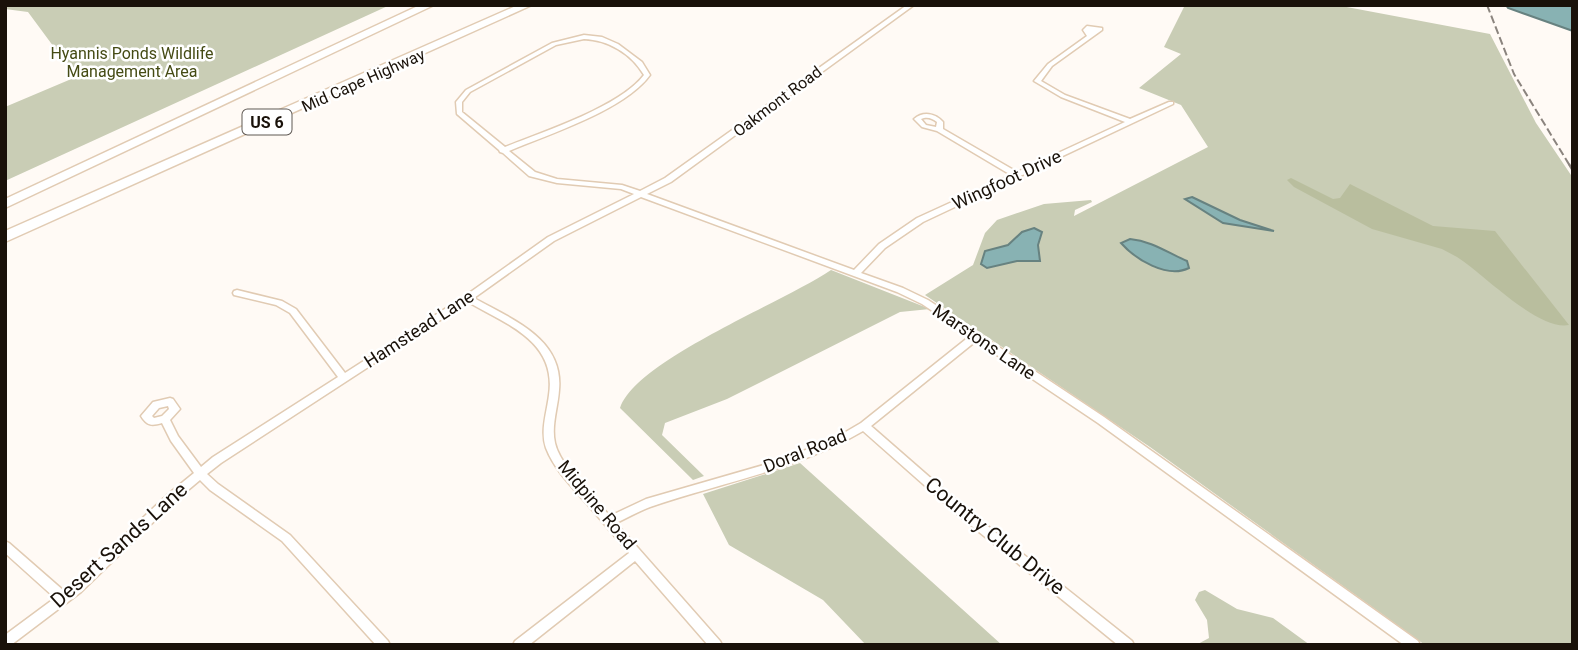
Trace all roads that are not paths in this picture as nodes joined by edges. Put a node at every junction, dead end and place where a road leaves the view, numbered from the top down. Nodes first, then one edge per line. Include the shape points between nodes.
1 (429, 5) edge
2 (527, 5) edge
3 (911, 5) edge
4 (1089, 35) dead end
5 (1171, 103) dead end
6 (1131, 121) junction
7 (939, 130) dead end
8 (502, 151) junction
9 (1017, 175) junction
10 (643, 195) junction
11 (5, 204) edge
12 (5, 237) edge
13 (855, 274) junction
14 (237, 293) dead end
15 (468, 298) junction
16 (976, 337) junction
17 (344, 378) junction
18 (165, 419) dead end
19 (864, 426) junction
20 (199, 472) junction
21 (609, 521) junction
22 (5, 546) edge
23 (637, 553) junction
24 (64, 598) junction
25 (5, 642) edge
26 (384, 645) edge
27 (519, 645) edge
28 (716, 645) edge
29 (1128, 645) edge
30 (1414, 645) edge

1 - 11 highway, US 6
2 - 12 highway, Mid Cape Highway / US 6
3 - 10 street, Oakmont Road via 804,79 731,137
4 - 6 street via 1037,81 1063,96
5 - 6 street, Wingfoot Drive
6 - 9 street, Wingfoot Drive
7 - 9 street
8 - 8 street, Marstons Lane via 459,113 462,96 474,87 574,38 608,41 644,66 645,79 635,92
8 - 10 street, Marstons Lane via 524,170 548,180 612,185
9 - 13 street, Wingfoot Drive via 911,225
10 - 13 street, Marstons Lane
10 - 15 street, Hamstead Lane via 551,239
13 - 16 street, Marstons Lane via 914,296
14 - 17 street via 293,311
15 - 17 street, Hamstead Lane
15 - 21 street, Midpine Road via 523,330 549,356 557,387 550,422 552,450 571,480
16 - 19 street, Doral Road
16 - 30 street, Marstons Lane via 1101,420
17 - 20 street, Hamstead Lane
18 - 20 street
19 - 21 street, Doral Road via 802,456 646,504
19 - 29 street, Country Club Drive
20 - 24 street, Desert Sands Lane
20 - 26 street via 286,538
21 - 23 street, Midpine Road
22 - 24 street
23 - 27 street
23 - 28 street, Midpine Road
24 - 25 street, Desert Sands Lane

